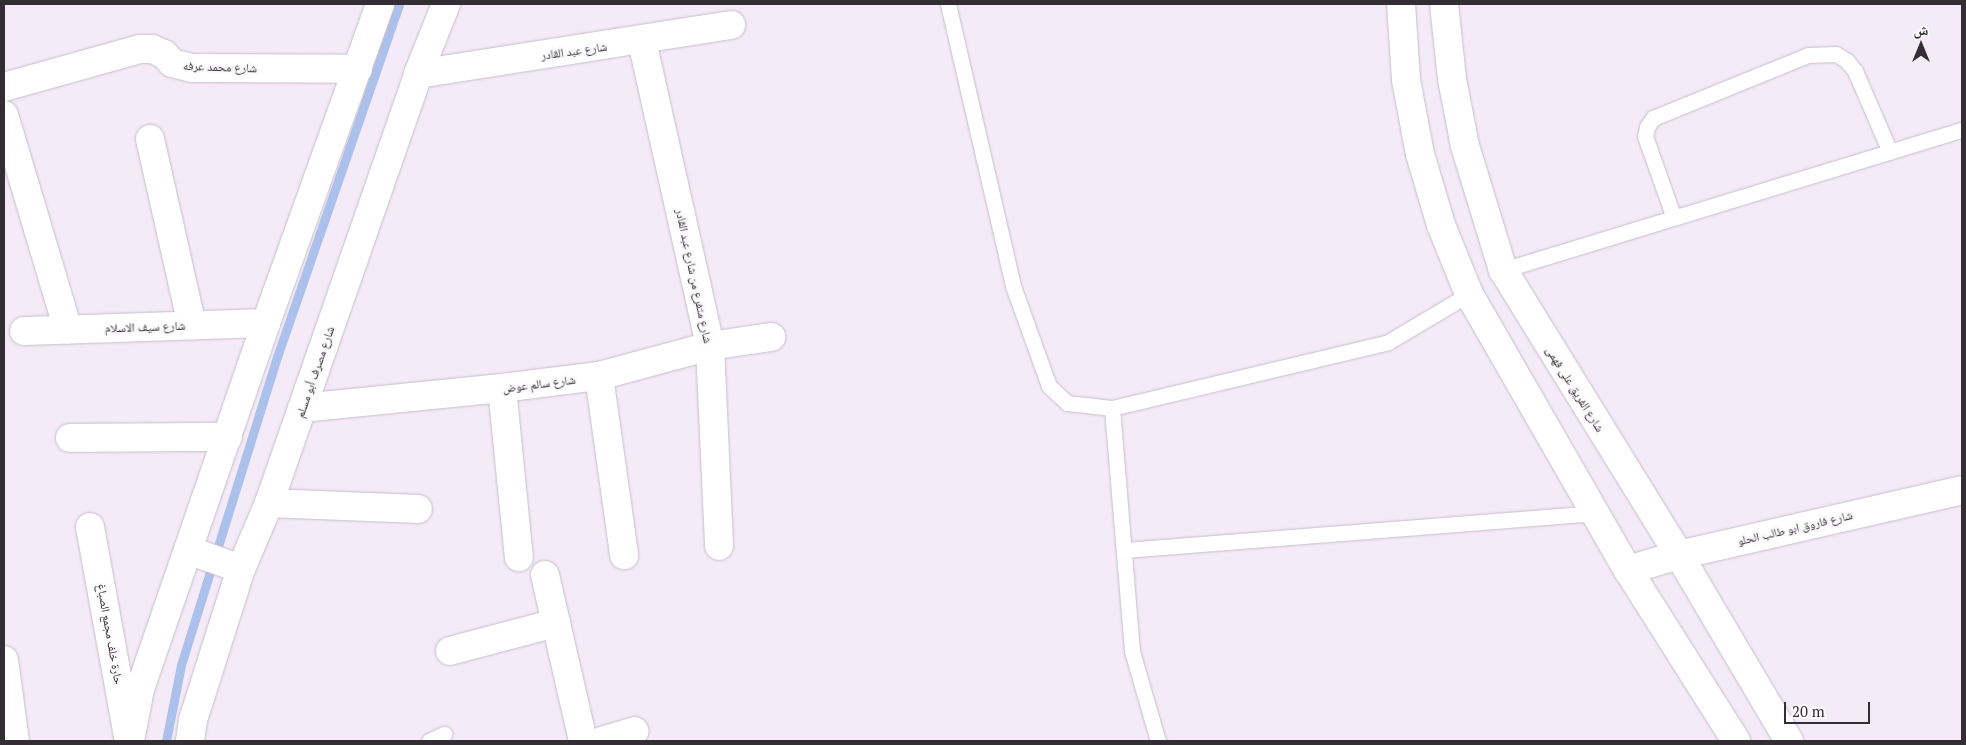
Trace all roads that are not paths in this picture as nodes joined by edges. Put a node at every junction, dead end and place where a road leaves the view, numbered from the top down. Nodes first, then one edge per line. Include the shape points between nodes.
1 (380, 4) edge
2 (446, 4) edge
3 (948, 4) edge
4 (1402, 4) edge
5 (1444, 4) edge
6 (731, 25) dead end
7 (642, 40) junction
8 (358, 69) junction
9 (418, 74) junction
10 (4, 87) edge
11 (4, 115) edge
12 (1962, 130) edge
13 (150, 140) dead end
14 (1890, 152) junction
15 (1674, 218) junction
16 (1502, 270) junction
17 (1469, 294) junction
18 (266, 323) junction
19 (192, 325) junction
20 (68, 330) junction
21 (24, 331) dead end
22 (771, 337) dead end
23 (710, 346) junction
24 (599, 376) junction
25 (502, 388) junction
26 (302, 408) junction
27 (1112, 408) junction
28 (228, 437) junction
29 (70, 438) dead end
30 (1962, 490) edge
31 (269, 503) junction
32 (418, 510) dead end
33 (1596, 513) junction
34 (90, 527) dead end
35 (719, 546) dead end
36 (1126, 550) junction
37 (624, 555) dead end
38 (1679, 555) junction
39 (519, 557) dead end
40 (212, 559) junction
41 (1628, 570) junction
42 (545, 575) dead end
43 (556, 623) junction
44 (450, 651) dead end
45 (4, 660) edge
46 (635, 731) dead end
47 (444, 734) dead end
48 (15, 741) edge
49 (130, 741) edge
50 (190, 741) edge
51 (429, 741) edge
52 (583, 741) edge
53 (602, 741) edge
54 (1158, 741) edge
55 (1736, 741) edge
56 (1789, 741) edge

1 - 8 street, شارع مصرف أبو مسلم
2 - 9 street, شارع مصرف أبو مسلم
3 - 27 lane via 1014,286 1049,386 1067,403
4 - 17 street via 1406,80 1420,154 1441,225
5 - 16 street, شارع الفريق على فهمى via 1452,79 1465,146
6 - 7 street, شارع عبد القادر
7 - 9 street, شارع عبد القادر
7 - 23 street, شارع متفرع من شارع عبد القادر
8 - 10 street, شارع محمد عرفه via 192,68 172,63 164,54 152,49 140,49
8 - 18 street, شارع مصرف أبو مسلم
9 - 26 street, شارع مصرف أبو مسلم
11 - 20 street
12 - 14 lane
13 - 19 street
14 - 15 lane
14 - 15 lane via 1855,71 1847,61 1836,54 1808,55 1653,118 1645,136
15 - 16 lane
16 - 38 street, شارع الفريق على فهمى
17 - 27 lane via 1388,342
17 - 33 street
18 - 19 street, شارع سيف الاسلام
18 - 28 street, شارع مصرف أبو مسلم
19 - 20 street, شارع سيف الاسلام
20 - 21 street, شارع سيف الاسلام
22 - 23 street, شارع سالم عوض
23 - 24 street, شارع سالم عوض
23 - 35 street, شارع متفرع من شارع عبد القادر
24 - 25 street, شارع سالم عوض
24 - 37 street
25 - 26 street, شارع سالم عوض
25 - 39 street
26 - 31 street, شارع مصرف أبو مسلم
27 - 36 lane
28 - 29 street
28 - 40 street, شارع مصرف أبو مسلم
30 - 38 street, شارع فاروق ابو طالب الحلو
31 - 32 street
31 - 40 street, شارع مصرف أبو مسلم
33 - 36 lane
33 - 41 street
34 - 49 street, حارة خلف مجمع الصباغ
36 - 54 lane via 1132,651
38 - 41 street, شارع فاروق ابو طالب الحلو
38 - 56 street, شارع الفريق على فهمى
40 - 49 street, شارع مصرف أبو مسلم via 140,689
40 - 50 street, شارع مصرف أبو مسلم
41 - 55 street
42 - 43 street
43 - 44 street
43 - 52 street
45 - 48 street
46 - 53 street
47 - 51 lane

